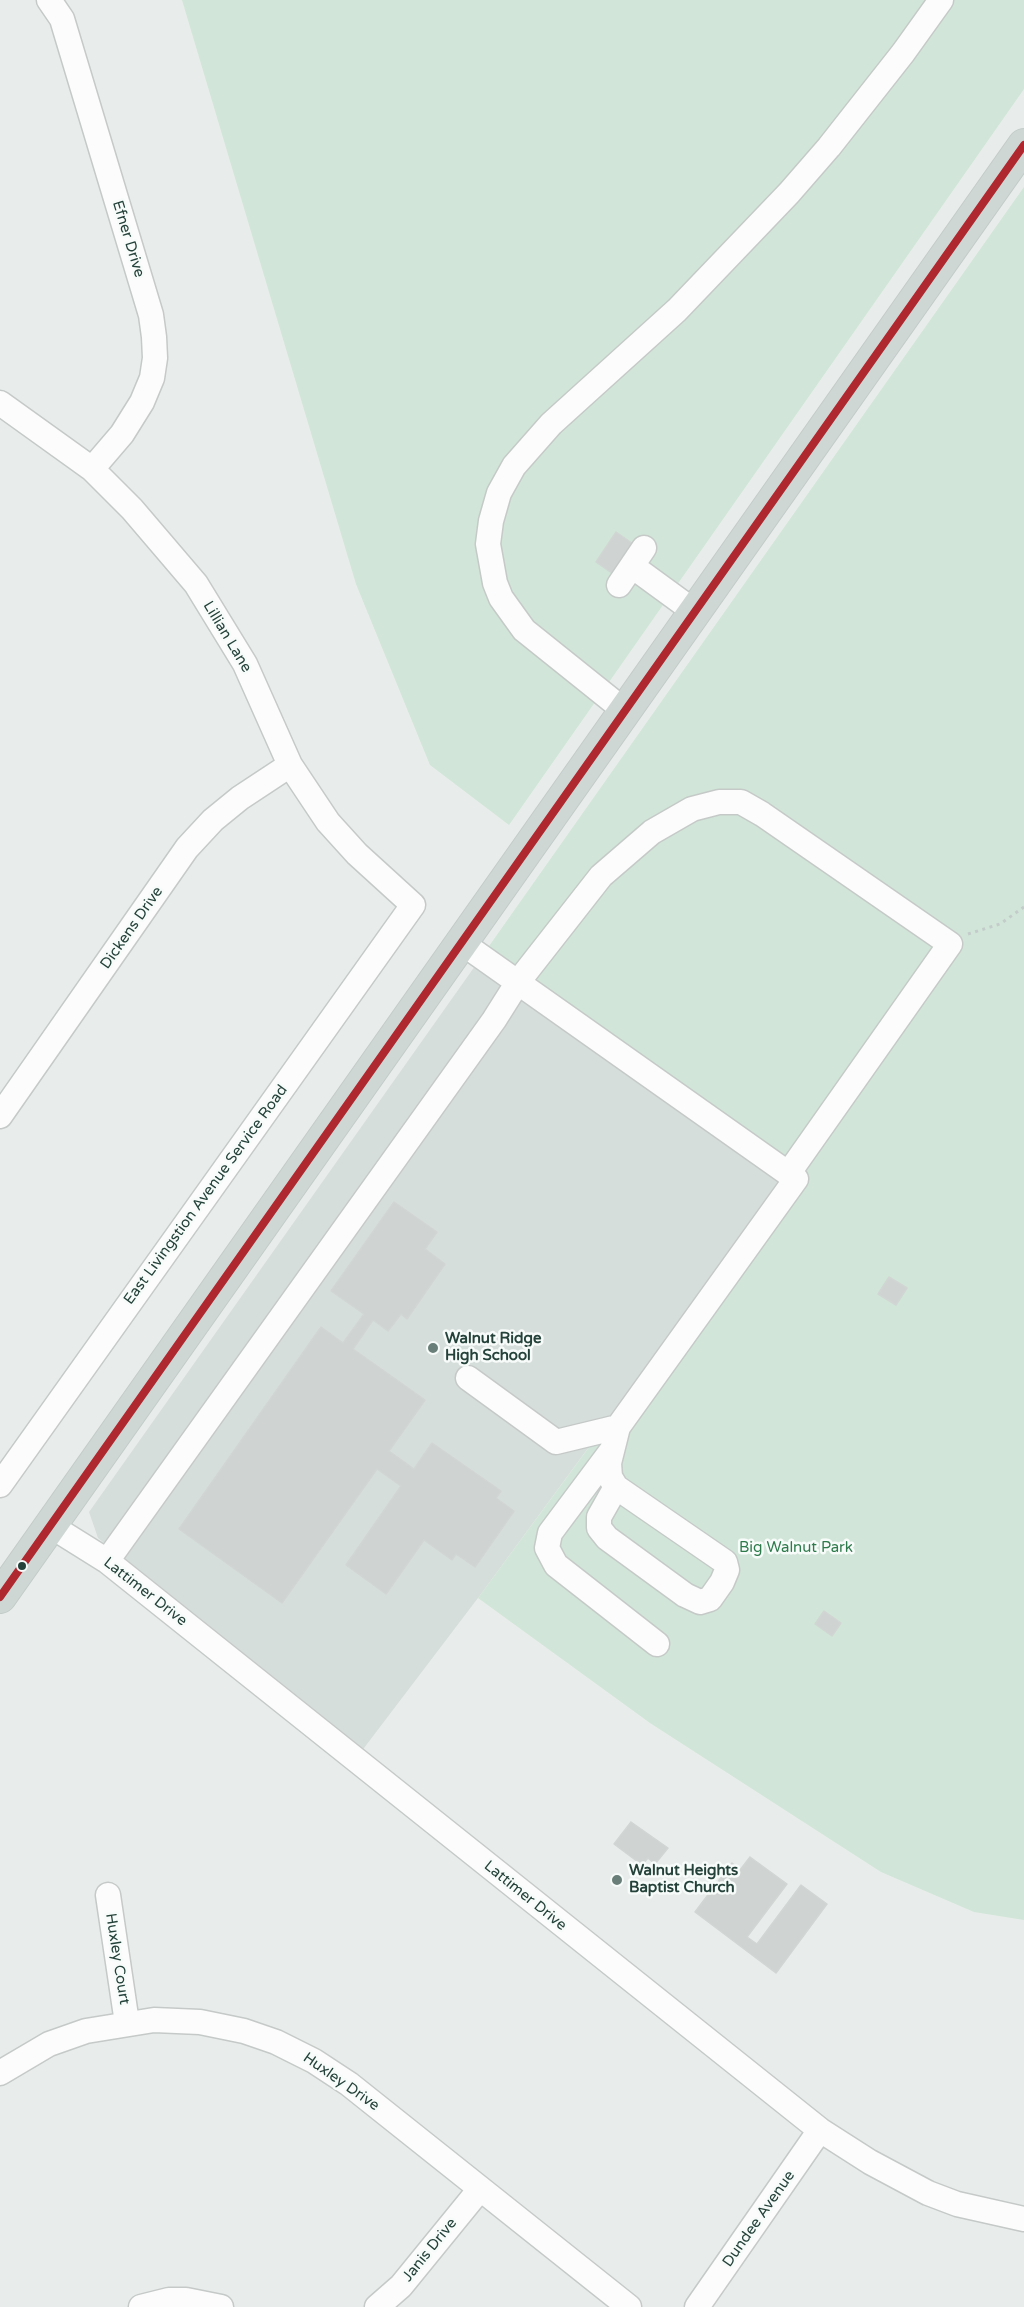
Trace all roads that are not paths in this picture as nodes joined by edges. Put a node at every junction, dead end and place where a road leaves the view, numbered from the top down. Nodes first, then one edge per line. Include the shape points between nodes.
1 (49, 0) edge
2 (941, 0) edge
3 (1024, 145) edge
4 (0, 403) edge
5 (92, 469) junction
6 (618, 585) dead end
7 (695, 612) junction
8 (625, 711) junction
9 (290, 765) junction
10 (413, 905) joint
11 (462, 943) junction
12 (518, 982) junction
13 (0, 1116) edge
14 (788, 1174) junction
15 (468, 1378) dead end
16 (615, 1438) junction
17 (0, 1485) edge
18 (616, 1487) junction
19 (51, 1527) junction
20 (107, 1561) junction
21 (0, 1597) edge
22 (657, 1644) dead end
23 (108, 1895) dead end
24 (127, 2023) junction
25 (0, 2073) edge
26 (820, 2130) junction
27 (480, 2189) junction
28 (1024, 2218) edge
29 (141, 2307) edge
30 (220, 2307) edge
31 (377, 2307) edge
32 (630, 2307) edge
33 (697, 2307) edge

1 - 5 street, Efner Drive via 62,19 148,303 154,337 152,378 142,402 122,434
2 - 8 street via 789,193 677,310 551,424 514,466 500,493 488,544 501,598 524,630
3 - 7 main road
4 - 5 street, Lillian Lane
5 - 9 street, Lillian Lane via 132,509 195,584 245,664
6 - 7 street via 638,556
7 - 8 main road
8 - 11 main road
9 - 10 street, Lillian Lane via 328,822
9 - 13 street, Dickens Drive via 240,798 187,848
10 - 17 street, East Livingstion Avenue Service Road
11 - 12 street
11 - 19 main road
12 - 14 street
12 - 14 street via 601,876 652,832 692,809 719,802 741,802 762,814 950,944
12 - 20 street
14 - 16 street via 795,1179
15 - 16 street via 556,1442
16 - 18 street via 609,1463
16 - 22 street via 550,1533 547,1548 556,1565
18 - 18 street via 725,1562 725,1576 710,1599 700,1602 685,1595 607,1538 599,1528 599,1517
19 - 20 street, Lattimer Drive
19 - 21 main road
20 - 26 street, Lattimer Drive
23 - 24 street, Huxley Court
24 - 25 street, Huxley Drive via 49,2044
24 - 27 street, Huxley Drive via 200,2022 244,2031 294,2050 349,2084
26 - 28 street, Lattimer Drive via 928,2193 957,2204
26 - 33 street, Dundee Avenue
27 - 31 street, Janis Drive via 401,2286
27 - 32 street, Huxley Drive
29 - 30 street via 169,2300

